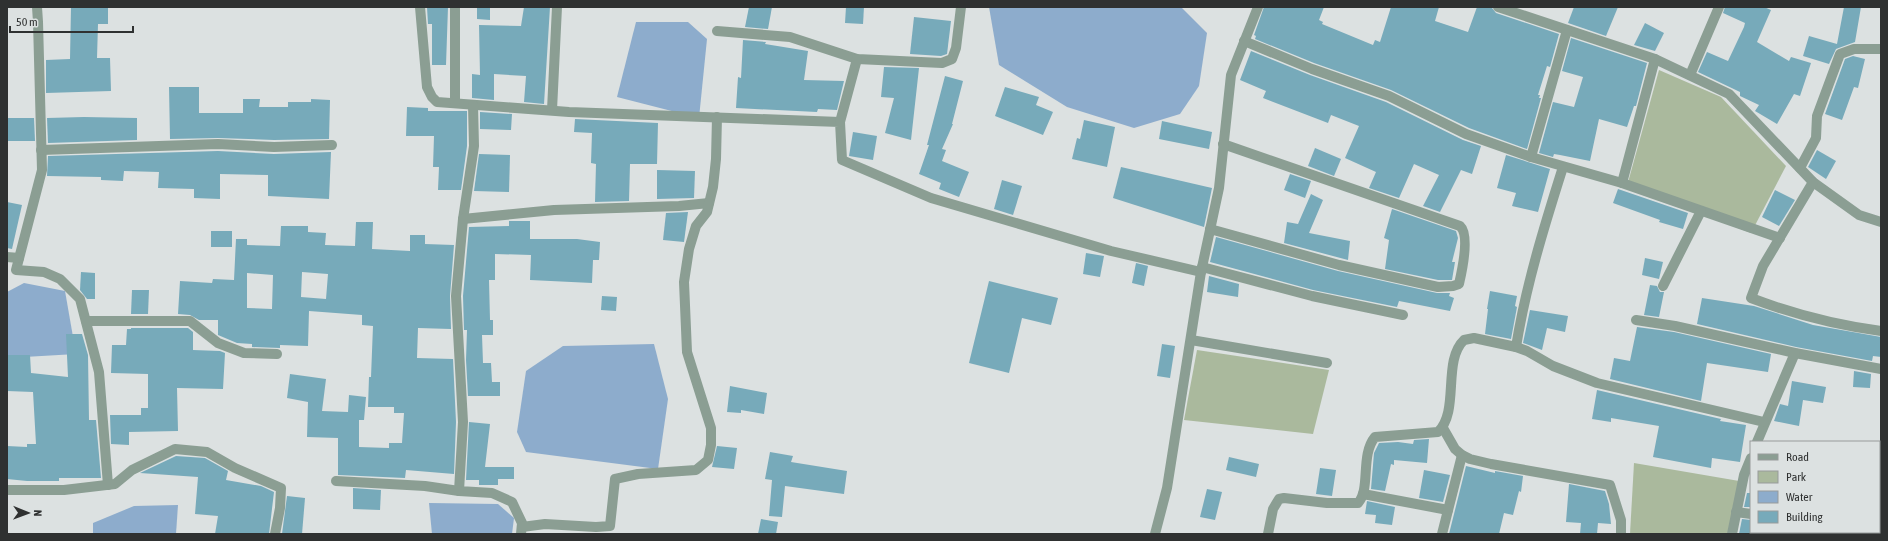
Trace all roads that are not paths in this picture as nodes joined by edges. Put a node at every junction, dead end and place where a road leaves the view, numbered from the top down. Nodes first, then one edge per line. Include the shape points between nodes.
1 (37, 7) edge
2 (420, 7) edge
3 (455, 7) edge
4 (557, 7) edge
5 (961, 7) edge
6 (1258, 7) edge
7 (1498, 7) edge
8 (1719, 7) edge
9 (1509, 9) edge
10 (1567, 30) junction
11 (717, 31) dead end
12 (1244, 41) junction
13 (1881, 49) edge
14 (857, 59) junction
15 (1655, 59) junction
16 (1690, 75) junction
17 (455, 103) junction
18 (473, 105) junction
19 (552, 110) junction
20 (717, 117) junction
21 (840, 122) junction
22 (1223, 144) junction
23 (332, 145) dead end
24 (41, 150) junction
25 (1531, 157) junction
26 (1563, 167) junction
27 (1800, 168) junction
28 (1813, 182) junction
29 (1622, 183) junction
30 (709, 203) junction
31 (1701, 211) junction
32 (463, 219) junction
33 (1881, 222) edge
34 (1210, 229) junction
35 (1780, 238) junction
36 (7, 257) edge
37 (19, 258) junction
38 (1202, 270) junction
39 (1663, 286) dead end
40 (1403, 315) dead end
41 (1636, 320) dead end
42 (86, 321) junction
43 (1881, 331) edge
44 (1190, 340) junction
45 (1516, 347) junction
46 (1795, 353) junction
47 (277, 354) dead end
48 (1327, 363) dead end
49 (1881, 368) edge
50 (1764, 422) junction
51 (1443, 428) junction
52 (1757, 441) edge
53 (1462, 455) junction
54 (1750, 461) edge
55 (336, 481) dead end
56 (108, 485) junction
57 (7, 490) edge
58 (459, 491) junction
59 (1363, 494) junction
60 (1448, 510) junction
61 (1736, 512) junction
62 (1750, 514) edge
63 (521, 530) edge
64 (275, 534) edge
65 (1155, 534) edge
66 (1268, 534) edge
67 (1442, 534) edge
68 (1621, 534) edge
69 (1732, 534) edge

1 - 24 street
2 - 17 street via 428,87 437,102
3 - 17 street
4 - 19 street
5 - 14 street via 956,48 952,59 942,63
6 - 12 street
7 - 9 street
8 - 16 street
9 - 10 street
10 - 15 street
10 - 25 street
11 - 14 street via 790,37
12 - 22 street via 1231,75
12 - 25 street via 1312,69 1389,96 1466,134
13 - 27 street via 1854,49 1840,54 1817,116 1816,138
14 - 21 street
15 - 16 street
15 - 29 street
16 - 27 street via 1729,94
17 - 18 street
18 - 19 street
18 - 32 street via 474,146
19 - 20 street
20 - 21 street
20 - 30 street via 716,159
21 - 38 street via 842,160 924,195 1020,226 1111,251
22 - 34 street via 1219,188
22 - 34 street via 1460,226 1465,232 1461,276 1459,284 1438,287 1339,265
23 - 24 street via 274,147 218,144
24 - 37 street via 42,170
25 - 26 street
26 - 29 street
26 - 45 street via 1536,252 1523,304
27 - 28 street
28 - 33 street via 1859,215
28 - 35 street
29 - 31 street
30 - 32 street via 554,210
30 - 63 street via 707,212 696,226 689,249 684,282 687,352 711,428 708,460 696,470 638,474 615,479 610,526 545,524
31 - 35 street
31 - 39 street
32 - 58 street via 456,296 463,422
34 - 38 street
35 - 43 street via 1763,266 1751,298 1800,315
36 - 37 street
37 - 42 street via 16,270 44,272 60,279 80,299
38 - 40 street
38 - 44 street
41 - 46 street via 1675,326
42 - 47 street via 190,321 218,343 244,353
42 - 56 street via 99,372
44 - 48 street
44 - 65 street via 1167,488
45 - 50 street via 1553,366 1597,383
45 - 51 street via 1474,338 1464,340 1460,344
46 - 49 street
46 - 50 street
50 - 52 street
51 - 53 street via 1455,449
51 - 59 street via 1438,432 1375,437 1369,449
53 - 60 street
53 - 68 street via 1491,464 1610,486 1621,520
54 - 61 street
55 - 58 street via 425,486
56 - 57 street via 64,490
56 - 64 street via 115,484 132,470 175,449 207,452 235,468 281,488
58 - 63 street via 492,493 512,502 522,523
59 - 60 street
59 - 66 street via 1358,503 1352,504 1279,499 1273,509
60 - 67 street
61 - 62 street
61 - 69 street

